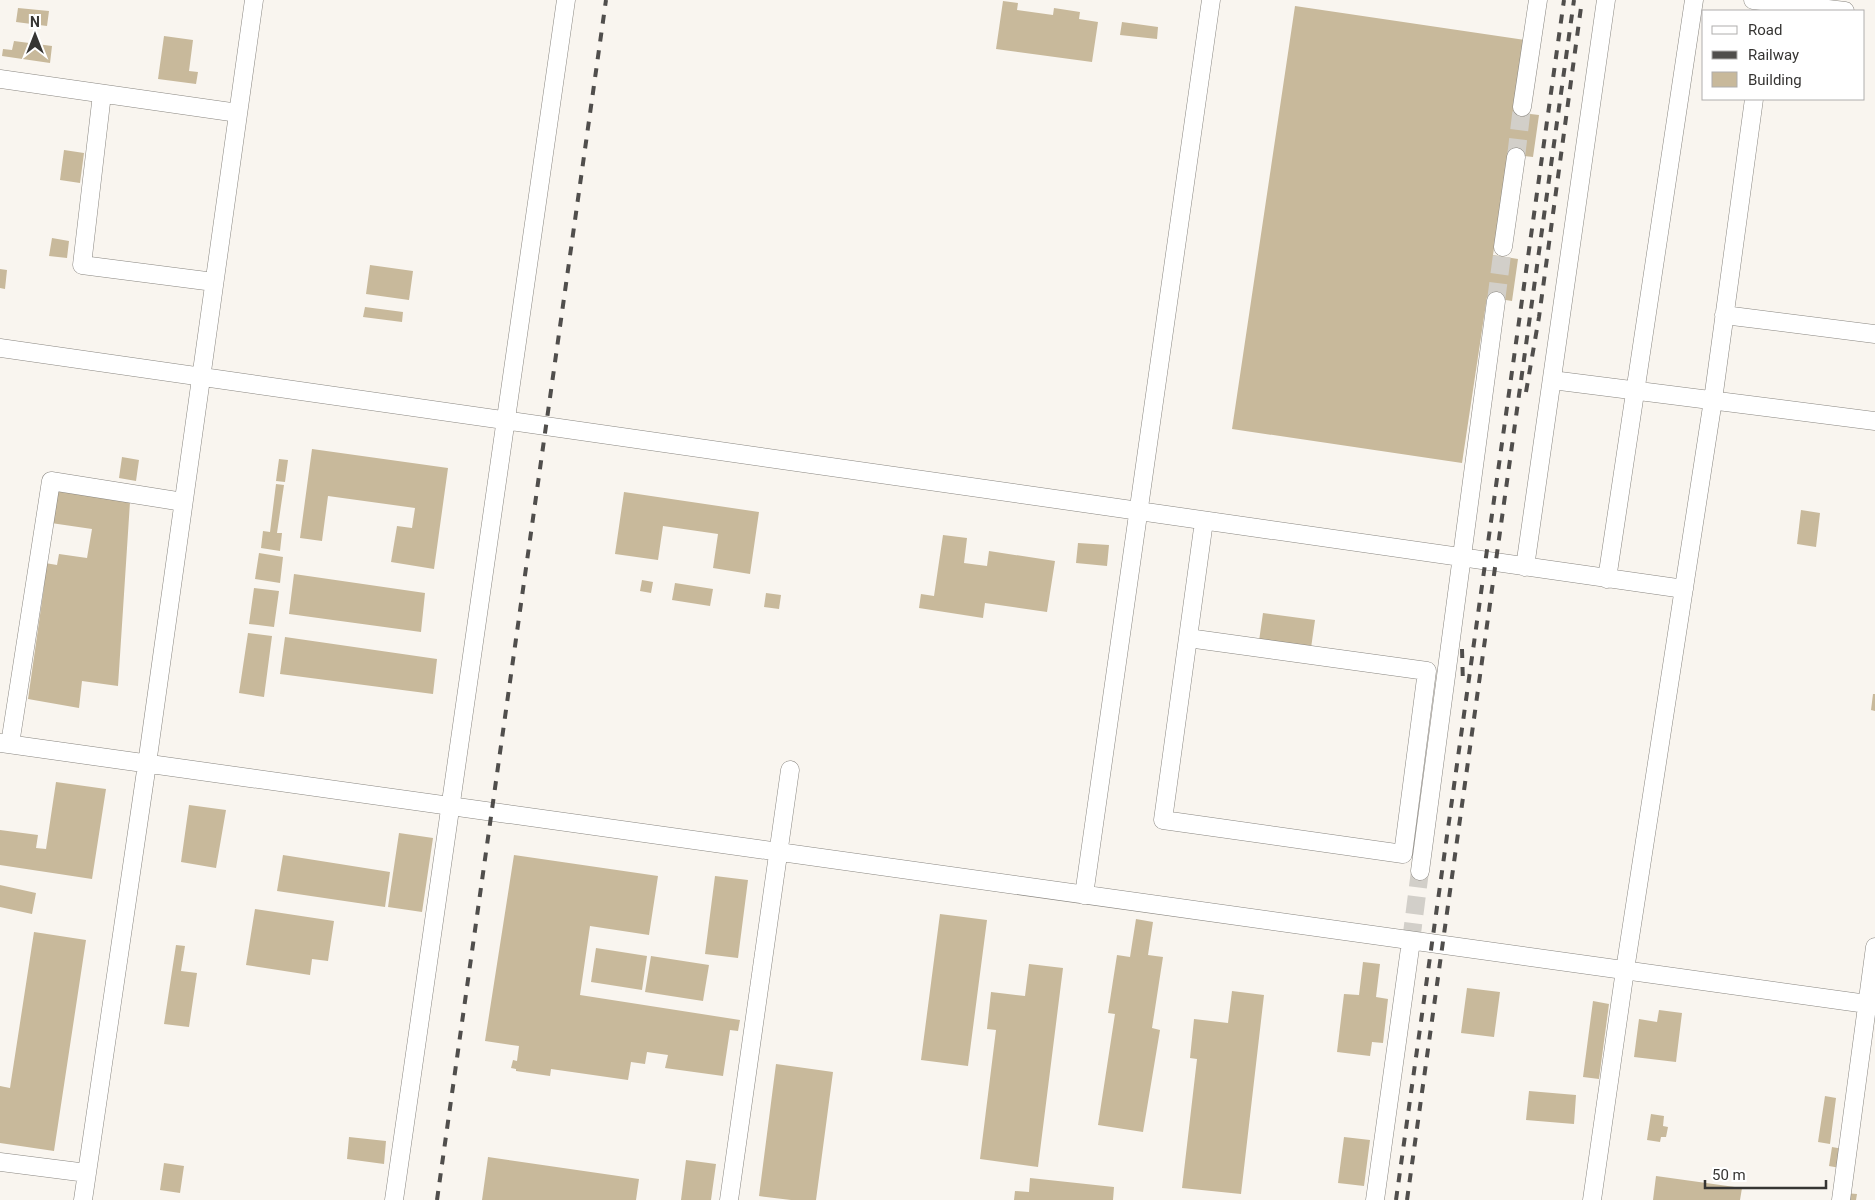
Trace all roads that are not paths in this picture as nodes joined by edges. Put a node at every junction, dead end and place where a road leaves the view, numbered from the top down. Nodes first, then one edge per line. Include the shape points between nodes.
1 (254, 0) edge
2 (566, 0) edge
3 (1211, 0) edge
4 (1538, 0) edge
5 (1606, 0) edge
6 (1694, 0) edge
7 (1764, 3) edge
8 (1835, 10) edge
9 (0, 79) edge
10 (102, 94) junction
11 (1754, 100) edge
12 (1522, 107) tunnel mouth
13 (238, 113) junction
14 (1516, 157) tunnel mouth
15 (1503, 247) tunnel mouth
16 (214, 282) junction
17 (1496, 302) tunnel mouth
18 (1724, 315) junction
19 (1875, 334) edge
20 (0, 348) edge
21 (201, 377) junction
22 (1552, 380) junction
23 (1635, 390) junction
24 (1713, 400) junction
25 (506, 420) junction
26 (1875, 421) edge
27 (183, 502) junction
28 (1139, 511) junction
29 (1204, 521) junction
30 (1462, 558) junction
31 (1525, 567) junction
32 (1607, 579) junction
33 (1684, 589) junction
34 (1188, 638) junction
35 (5, 744) edge
36 (147, 764) junction
37 (790, 770) dead end
38 (450, 806) junction
39 (779, 852) junction
40 (1420, 871) tunnel mouth
41 (1084, 895) junction
42 (1411, 940) junction
43 (1875, 947) edge
44 (1625, 970) junction
45 (1867, 1004) junction
46 (0, 1162) edge
47 (86, 1173) junction
48 (82, 1200) edge
49 (394, 1200) edge
50 (728, 1200) edge
51 (1375, 1200) edge
52 (1592, 1200) edge
53 (1841, 1200) edge

1 - 13 lane
2 - 25 lane
3 - 28 lane
4 - 12 lane
5 - 22 lane
6 - 23 lane
7 - 8 lane
9 - 10 lane
10 - 13 lane
10 - 16 lane via 82,265
11 - 18 lane
13 - 16 lane
14 - 15 lane
16 - 21 lane
17 - 30 lane
18 - 19 lane
18 - 24 lane
20 - 21 lane
21 - 25 lane
21 - 27 lane
22 - 23 lane
22 - 31 lane
23 - 24 lane
23 - 32 lane
24 - 26 lane
24 - 33 lane
25 - 28 lane
25 - 38 lane
27 - 35 lane via 51,481
27 - 36 lane
28 - 29 lane
28 - 41 lane
29 - 30 lane
29 - 34 lane
30 - 31 lane
30 - 40 lane
31 - 32 lane
32 - 33 lane
33 - 44 lane
34 - 34 lane via 1163,820 1403,854 1427,672
35 - 36 lane
36 - 38 lane
36 - 47 lane
37 - 39 lane
38 - 39 lane
38 - 49 lane
39 - 41 lane
39 - 50 lane
41 - 42 lane
42 - 44 lane
42 - 51 lane
43 - 45 lane
44 - 45 lane
44 - 52 lane
45 - 53 lane
46 - 47 lane
47 - 48 lane

